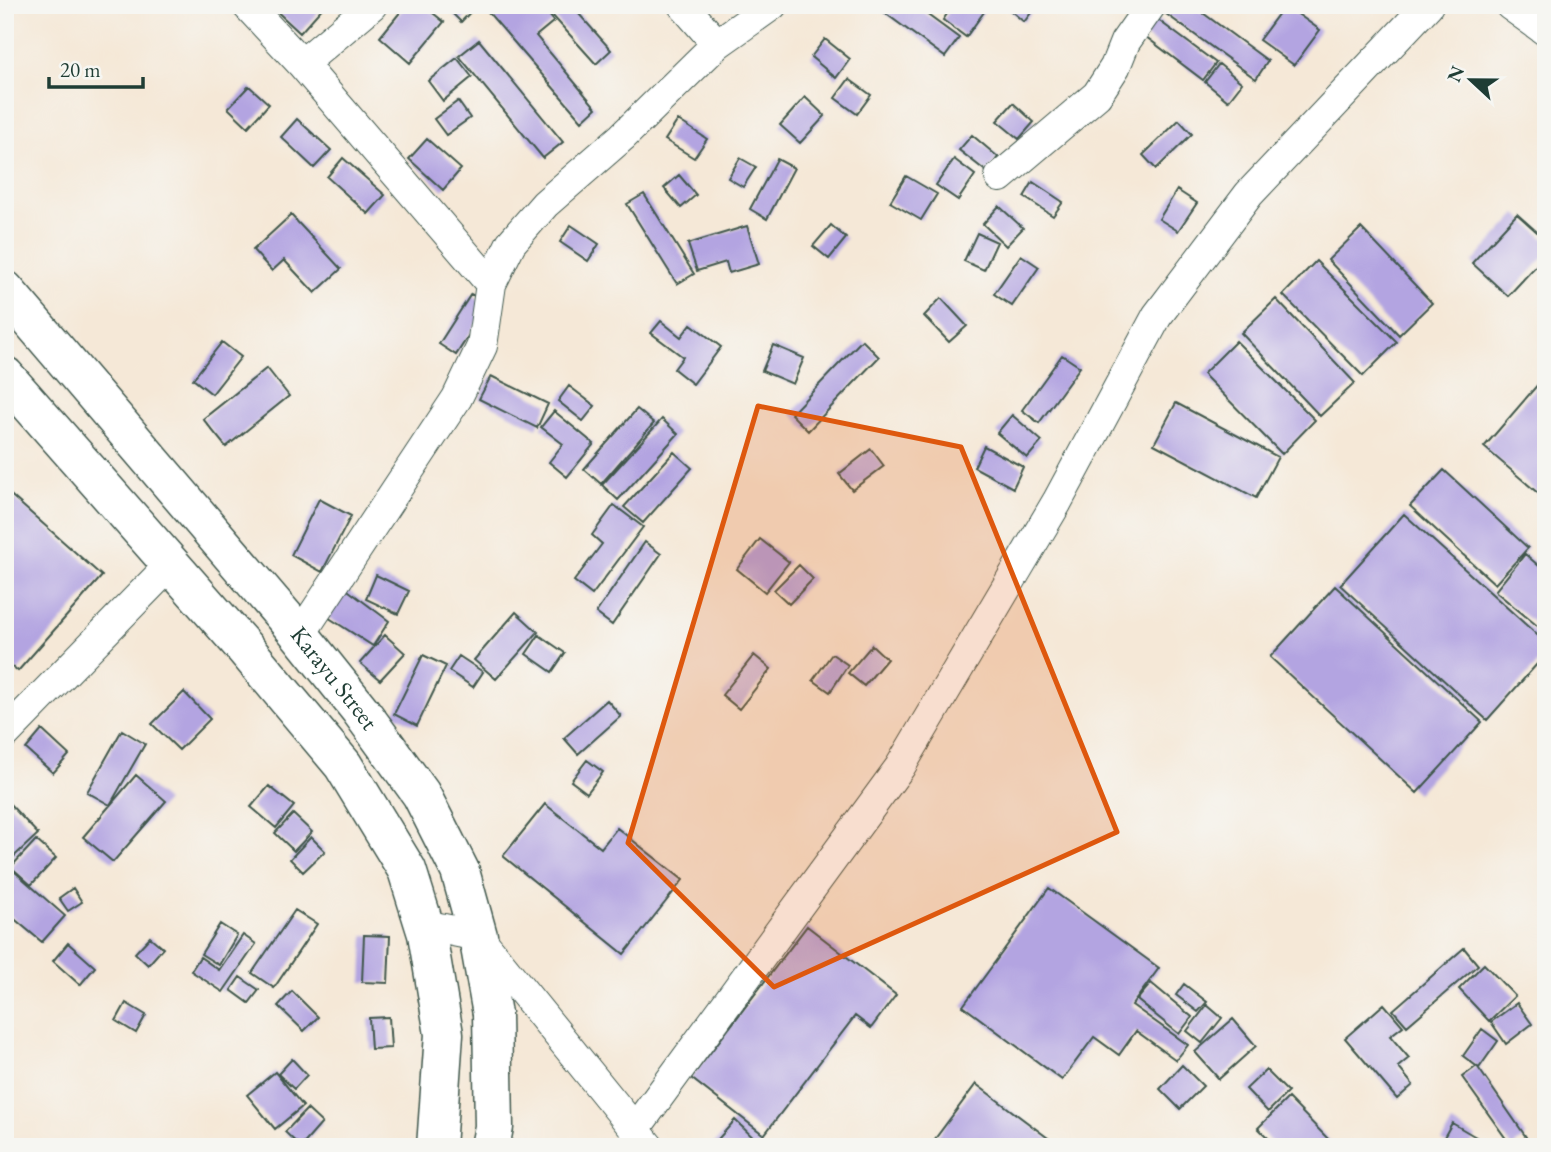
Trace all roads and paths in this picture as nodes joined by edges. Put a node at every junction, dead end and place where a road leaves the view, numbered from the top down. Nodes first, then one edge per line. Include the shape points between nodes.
1 (247, 5) edge
2 (372, 5) edge
3 (683, 5) edge
4 (772, 5) edge
5 (1151, 5) edge
6 (1428, 5) edge
7 (1510, 5) edge
8 (1546, 31) edge
9 (717, 44) junction
10 (302, 64) junction
11 (1000, 177) dead end
12 (491, 284) junction
13 (5, 290) edge
14 (5, 376) edge
15 (170, 565) junction
16 (300, 635) junction
17 (5, 734) edge
18 (424, 926) junction
19 (478, 936) junction
20 (642, 1138) edge
21 (436, 1147) edge
22 (489, 1147) edge

1 - 10 street
2 - 10 street
3 - 9 street
4 - 9 street
5 - 11 street via 1097,94
6 - 20 street via 1249,194 1157,316 1057,502 900,767
7 - 8 street
9 - 12 street via 545,204 511,243
10 - 12 street
12 - 16 street via 482,346 457,398
13 - 16 main road, Karayu Street
14 - 15 main road, Karayu Street
15 - 17 street
15 - 18 main road, Karayu Street via 342,765 407,870
16 - 19 main road, Karayu Street via 421,794 460,871
18 - 19 street
18 - 21 main road, Karayu Street via 444,1034
19 - 20 street
19 - 22 main road, Karayu Street via 492,1014 494,1128

